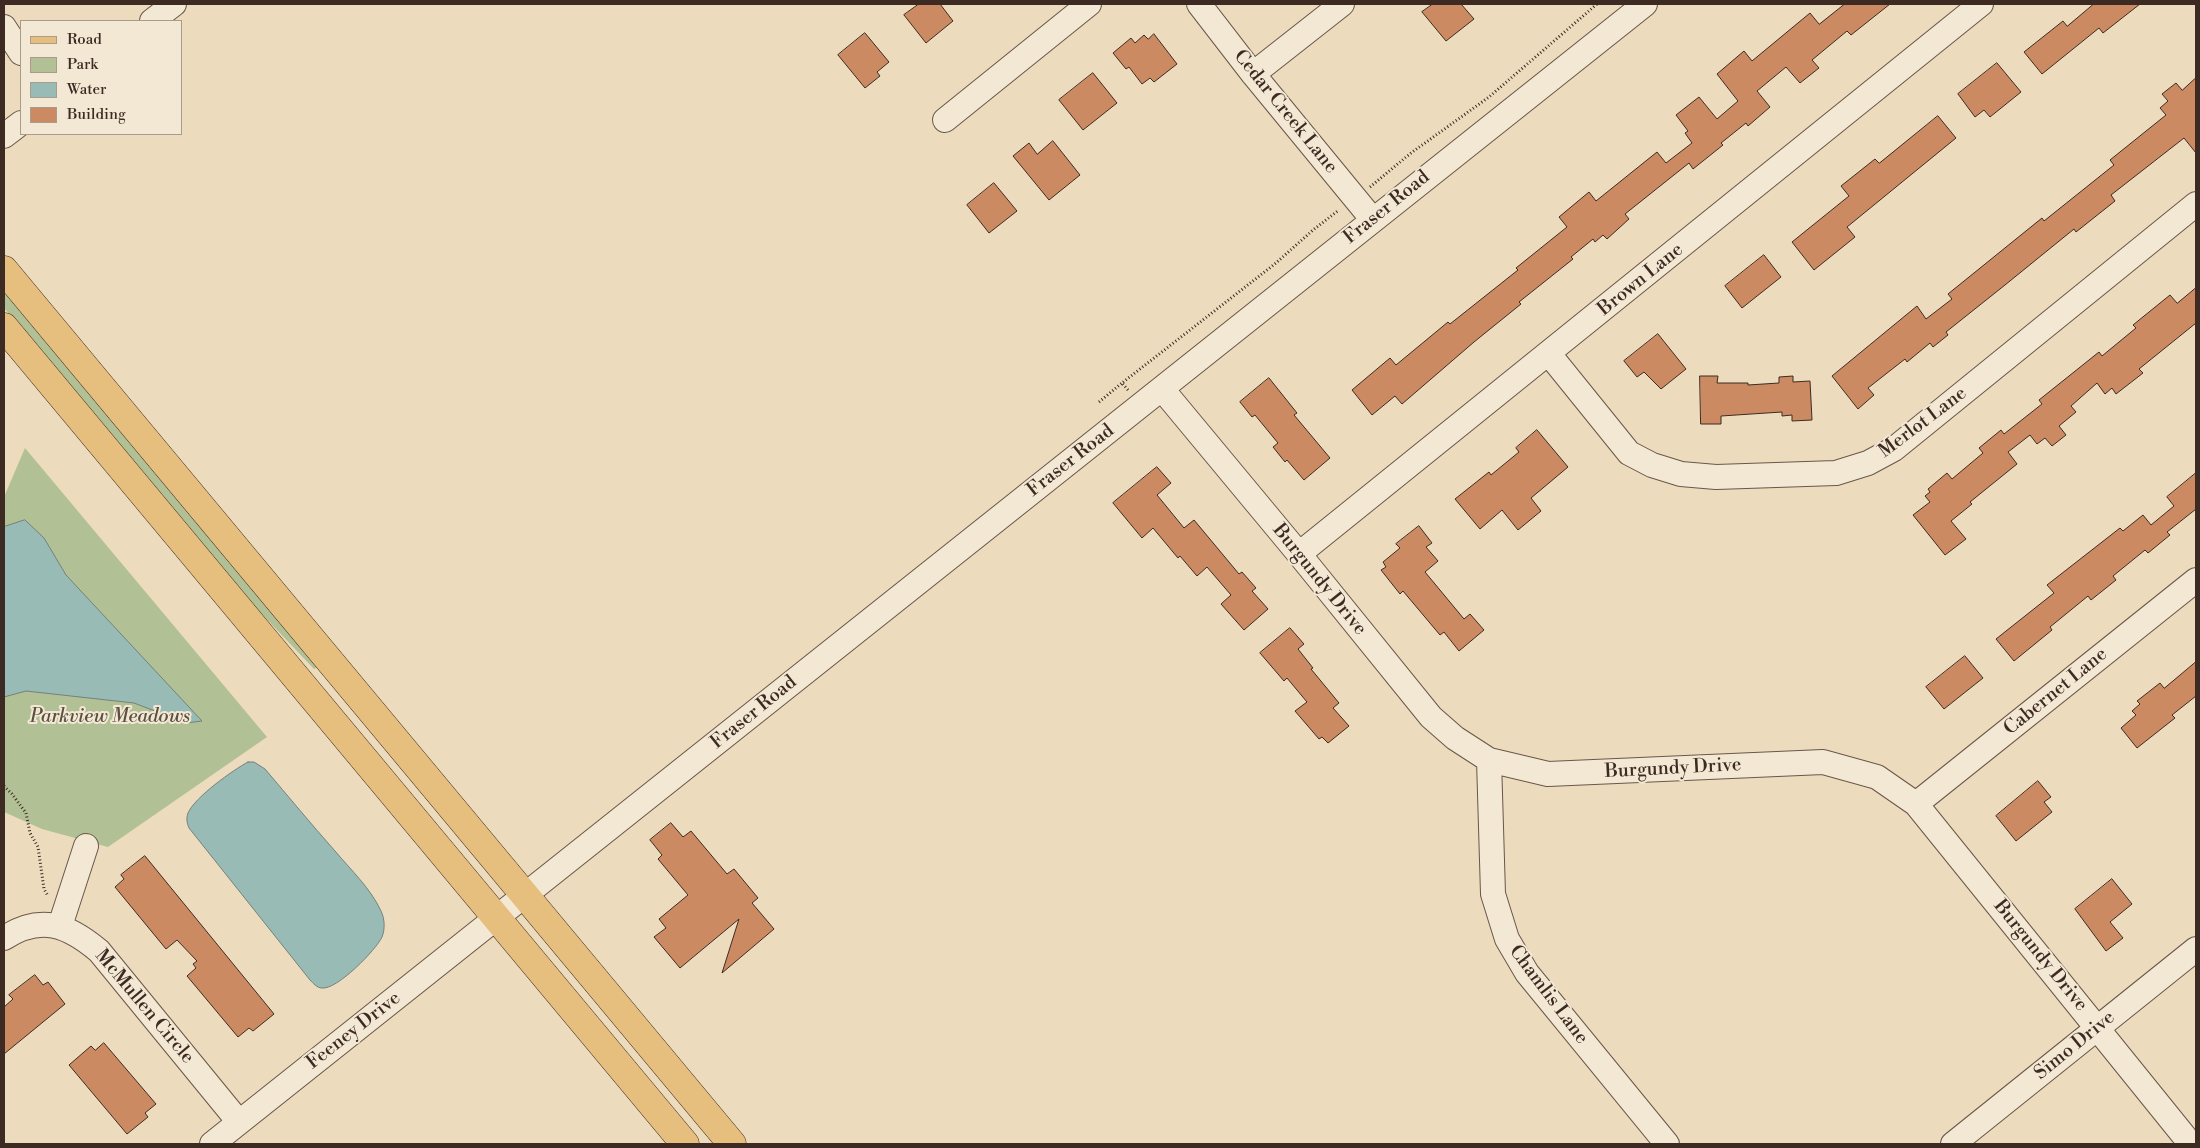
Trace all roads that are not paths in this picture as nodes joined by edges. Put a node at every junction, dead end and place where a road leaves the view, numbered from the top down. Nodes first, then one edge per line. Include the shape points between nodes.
1 (174, 4) edge
2 (1089, 4) edge
3 (1199, 4) edge
4 (1342, 4) edge
5 (1645, 4) edge
6 (1981, 4) edge
7 (153, 20) edge
8 (4, 27) edge
9 (20, 51) edge
10 (1253, 74) junction
11 (945, 120) dead end
12 (20, 124) edge
13 (4, 136) edge
14 (2196, 204) edge
15 (1373, 220) junction
16 (4, 270) edge
17 (4, 328) edge
18 (1549, 354) junction
19 (1162, 389) junction
20 (1299, 554) junction
21 (2196, 580) edge
22 (1489, 760) junction
23 (1916, 804) junction
24 (86, 846) dead end
25 (526, 895) junction
26 (497, 918) junction
27 (60, 926) junction
28 (4, 938) edge
29 (2196, 949) edge
30 (2097, 1028) junction
31 (239, 1122) junction
32 (2185, 1137) dead end
33 (212, 1144) edge
34 (685, 1144) edge
35 (732, 1144) edge
36 (1667, 1144) edge
37 (1953, 1144) edge

1 - 7 street
2 - 11 street
3 - 10 street, Cedar Creek Lane
4 - 10 street
5 - 15 street, Fraser Road
6 - 18 street, Brown Lane
8 - 9 street
10 - 15 street, Cedar Creek Lane
12 - 13 street
14 - 18 street, Merlot Lane via 1894,449 1868,463 1836,473 1716,477 1681,474 1652,465 1629,453
15 - 19 street, Fraser Road
16 - 25 main road
17 - 26 main road
18 - 20 street, Brown Lane
19 - 20 street, Burgundy Drive
19 - 25 street, Fraser Road
20 - 22 street, Burgundy Drive via 1431,716 1455,738
21 - 23 street, Cabernet Lane
22 - 23 street, Burgundy Drive via 1548,774 1823,762 1877,777
22 - 36 street, Chamlis Lane via 1493,894 1507,939 1527,973
23 - 30 street, Burgundy Drive
24 - 27 street
25 - 26 street, Fraser Road
25 - 35 main road
26 - 31 street, Feeney Drive
26 - 34 main road
27 - 28 street, McMullen Circle via 23,927
27 - 31 street, McMullen Circle via 99,951
29 - 30 street, Simo Drive
30 - 32 street, Burgundy Drive
30 - 37 street, Simo Drive
31 - 33 street, Feeney Drive

